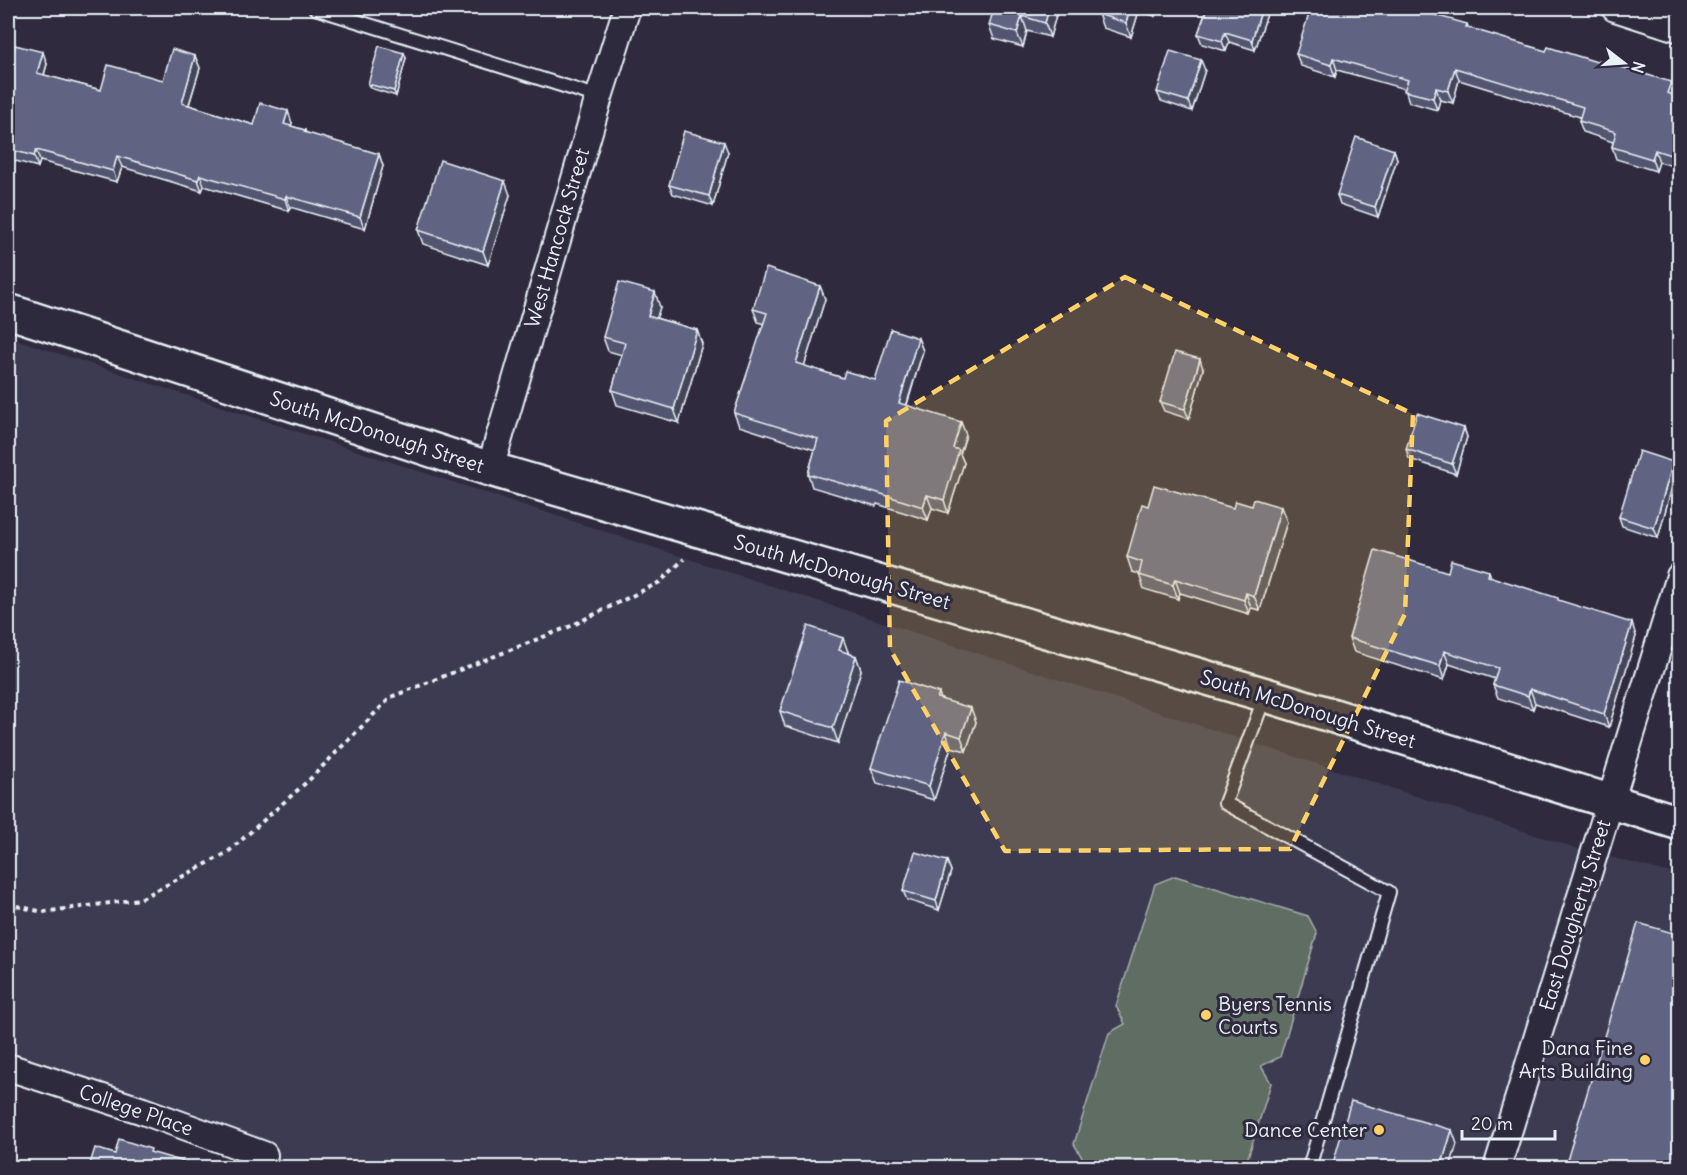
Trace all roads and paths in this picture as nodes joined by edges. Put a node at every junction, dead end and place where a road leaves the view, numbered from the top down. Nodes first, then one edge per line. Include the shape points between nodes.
1 (315, 8) edge
2 (627, 8) edge
3 (1615, 8) edge
4 (1680, 29) edge
5 (599, 97) junction
6 (8, 311) edge
7 (490, 469) junction
8 (711, 534) junction
9 (1680, 576) edge
10 (1266, 695) junction
11 (1610, 801) junction
12 (1680, 823) edge
13 (8, 904) edge
14 (8, 1067) edge
15 (262, 1161) edge
16 (1309, 1167) edge
17 (1497, 1167) edge

1 - 5 lane
2 - 5 street, West Hancock Street
3 - 4 street
5 - 7 street, West Hancock Street
6 - 7 street, South McDonough Street
7 - 8 street, South McDonough Street
8 - 10 street, South McDonough Street
8 - 13 path via 660,582 571,626 391,697 310,779 227,853 140,898 43,912
9 - 11 street, East Dougherty Street
10 - 11 street, South McDonough Street
10 - 16 lane via 1225,803 1389,892
11 - 12 street, South McDonough Street
11 - 17 street, East Dougherty Street
14 - 15 street, College Place via 143,1111

